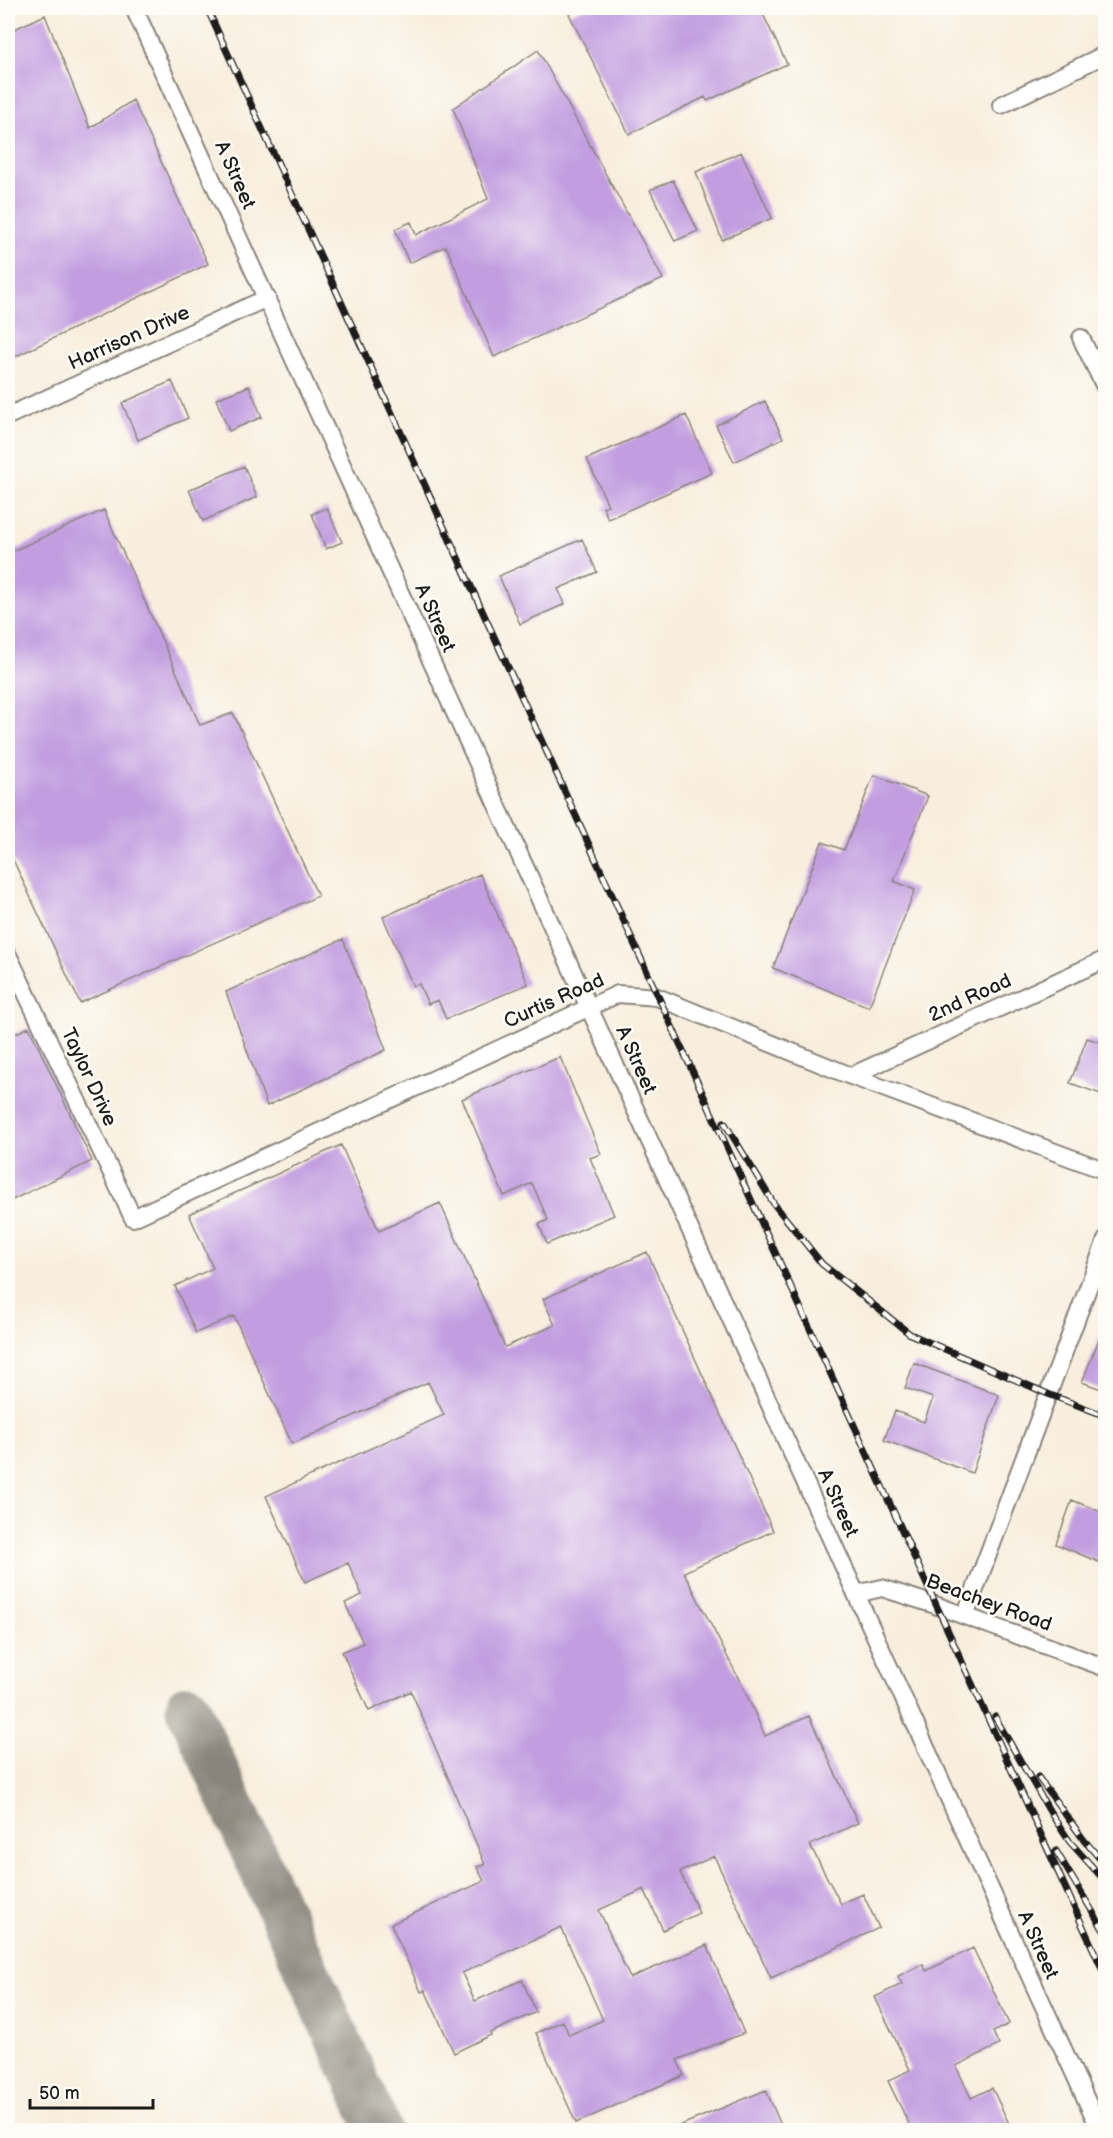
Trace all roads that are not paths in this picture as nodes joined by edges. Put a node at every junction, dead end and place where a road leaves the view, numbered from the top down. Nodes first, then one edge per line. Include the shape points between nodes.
1 (135, 8) edge
2 (1106, 54) edge
3 (1001, 105) dead end
4 (267, 298) junction
5 (1081, 338) dead end
6 (1106, 389) edge
7 (8, 416) edge
8 (8, 955) edge
9 (1106, 959) edge
10 (589, 1007) junction
11 (852, 1076) junction
12 (1106, 1171) edge
13 (133, 1218) joint
14 (1106, 1240) edge
15 (856, 1594) junction
16 (965, 1616) junction
17 (1106, 1668) edge
18 (1100, 2130) edge

1 - 4 street, A Street
2 - 3 street
4 - 7 street, Harrison Drive
4 - 10 street, A Street
5 - 6 street
8 - 13 street, Taylor Drive
9 - 11 street, 2nd Road
10 - 11 street, Curtis Road via 618,994 657,997
10 - 13 street, Curtis Road
10 - 15 street, A Street
11 - 12 street, Curtis Road
14 - 16 street
15 - 16 street, Beachey Road via 882,1587
15 - 18 street, A Street
16 - 17 street, Beachey Road

